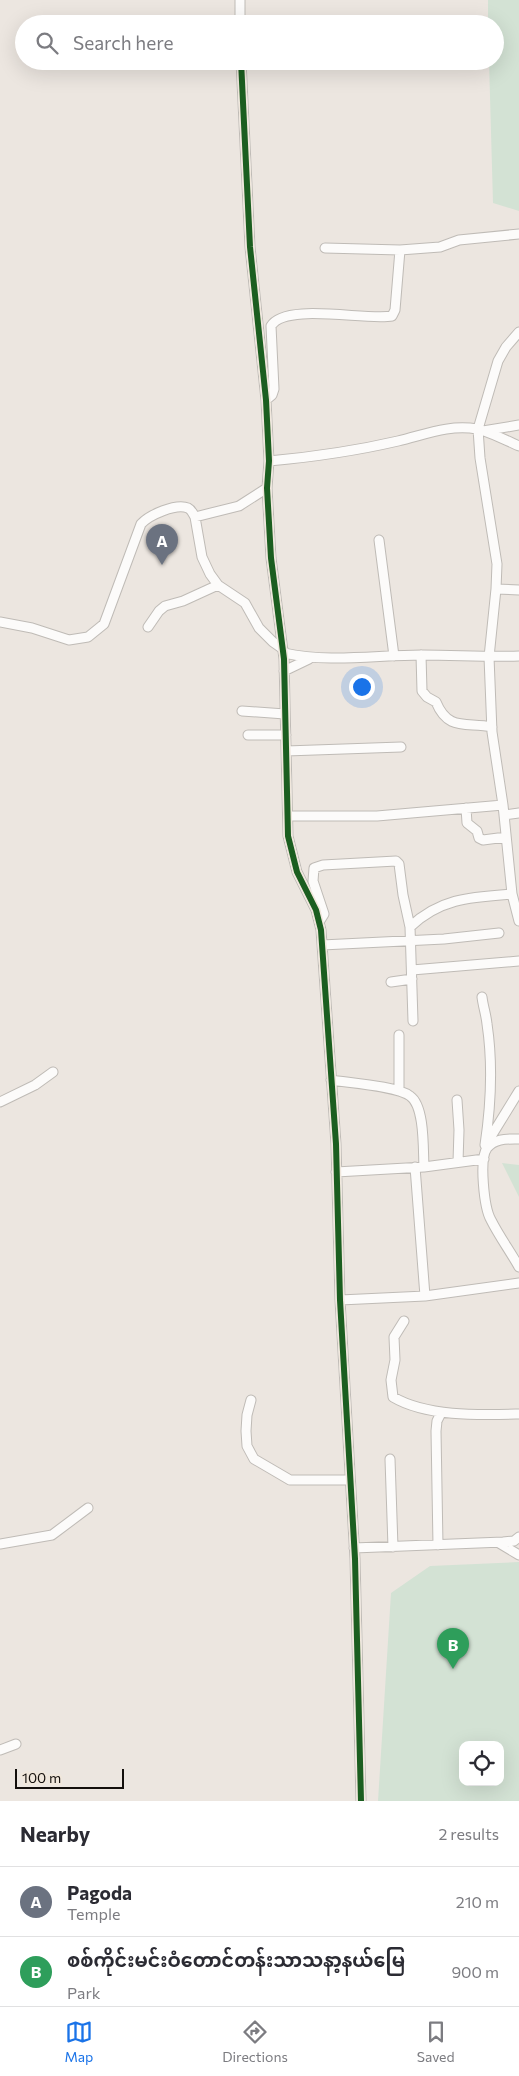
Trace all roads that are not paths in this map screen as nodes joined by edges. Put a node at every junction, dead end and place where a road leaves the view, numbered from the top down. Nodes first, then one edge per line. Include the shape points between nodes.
1 (240, 0) edge
2 (240, 15) edge
3 (241, 70) edge
4 (519, 234) edge
5 (325, 248) dead end
6 (400, 250) junction
7 (519, 332) edge
8 (266, 400) junction
9 (519, 425) edge
10 (481, 430) junction
11 (519, 446) edge
12 (269, 461) junction
13 (267, 488) junction
14 (196, 517) junction
15 (380, 540) dead end
16 (218, 585) junction
17 (496, 589) junction
18 (519, 590) edge
19 (0, 622) edge
20 (148, 627) dead end
21 (284, 651) junction
22 (421, 655) junction
23 (394, 656) junction
24 (519, 656) edge
25 (489, 657) junction
26 (309, 659) junction
27 (284, 671) junction
28 (242, 711) dead end
29 (285, 714) junction
30 (492, 727) junction
31 (248, 735) dead end
32 (286, 735) junction
33 (401, 748) dead end
34 (286, 752) junction
35 (504, 805) junction
36 (466, 808) junction
37 (519, 813) edge
38 (504, 815) junction
39 (288, 816) junction
40 (506, 837) junction
41 (512, 894) junction
42 (519, 921) edge
43 (319, 922) junction
44 (410, 927) junction
45 (499, 933) dead end
46 (410, 941) junction
47 (322, 944) junction
48 (519, 961) edge
49 (412, 975) junction
50 (392, 982) dead end
51 (482, 997) dead end
52 (414, 1021) dead end
53 (399, 1035) dead end
54 (53, 1072) dead end
55 (331, 1080) junction
56 (398, 1091) junction
57 (519, 1091) edge
58 (457, 1100) dead end
59 (0, 1102) edge
60 (519, 1139) edge
61 (485, 1152) junction
62 (458, 1162) junction
63 (420, 1167) junction
64 (336, 1172) junction
65 (519, 1267) edge
66 (519, 1283) edge
67 (425, 1296) junction
68 (340, 1300) junction
69 (404, 1321) dead end
70 (251, 1400) dead end
71 (441, 1413) junction
72 (519, 1414) edge
73 (390, 1459) dead end
74 (350, 1480) junction
75 (88, 1508) dead end
76 (519, 1537) edge
77 (494, 1541) junction
78 (0, 1544) edge
79 (438, 1545) junction
80 (393, 1547) junction
81 (354, 1548) junction
82 (519, 1554) edge
83 (16, 1744) dead end
84 (0, 1750) edge
85 (362, 1801) edge

1 - 2 street
3 - 8 street via 250,247
4 - 6 street
5 - 6 street
6 - 8 street via 392,316 306,313 273,322 274,389
7 - 10 street via 498,361
8 - 12 street
9 - 10 street
10 - 11 street
10 - 12 street via 436,430 319,457
10 - 17 street via 482,468 497,564
12 - 13 street
13 - 14 street via 239,506
13 - 21 street via 271,558
14 - 16 street via 202,557
14 - 19 street via 183,507 146,518 104,624 88,637 68,640
15 - 23 street
16 - 20 street via 165,606
16 - 21 street via 245,603 262,632
17 - 18 street
17 - 25 street
21 - 26 street
21 - 27 street
22 - 23 street
22 - 25 street
22 - 30 street via 422,691 436,702 441,715 451,722
23 - 26 street
24 - 25 street
25 - 30 street
26 - 27 street
27 - 29 street
28 - 29 street
29 - 32 street
30 - 35 street
31 - 32 street
32 - 34 street
33 - 34 street
34 - 39 street
35 - 36 street
35 - 38 street
36 - 39 street via 377,816
36 - 40 street via 468,823 477,831 479,838
37 - 38 street
38 - 40 street
39 - 43 street via 288,836 297,872
40 - 41 street
41 - 42 street
41 - 44 street via 453,900 438,906
43 - 44 street via 324,914 313,881 314,868 396,861
43 - 47 street
44 - 46 street
45 - 46 street
46 - 47 street
46 - 49 street
47 - 55 street
48 - 49 street
49 - 50 street
49 - 52 street
51 - 61 street via 491,1079
53 - 56 street
54 - 59 street
55 - 56 street
55 - 64 street
56 - 63 street via 411,1096 417,1105 421,1121
57 - 61 street
58 - 62 street
60 - 61 street via 504,1138
61 - 62 street
61 - 65 street via 484,1187 488,1214
62 - 63 street
63 - 64 street
63 - 67 street
64 - 68 street
66 - 67 street
67 - 68 street
68 - 74 street
69 - 71 street via 394,1337 393,1397
70 - 74 street via 246,1438 254,1459 290,1480
71 - 72 street
71 - 79 street via 436,1431
73 - 80 street
74 - 81 street
75 - 78 street via 52,1535
76 - 77 street via 514,1541
77 - 79 street
77 - 82 street
79 - 80 street
80 - 81 street
81 - 85 street
83 - 84 street

